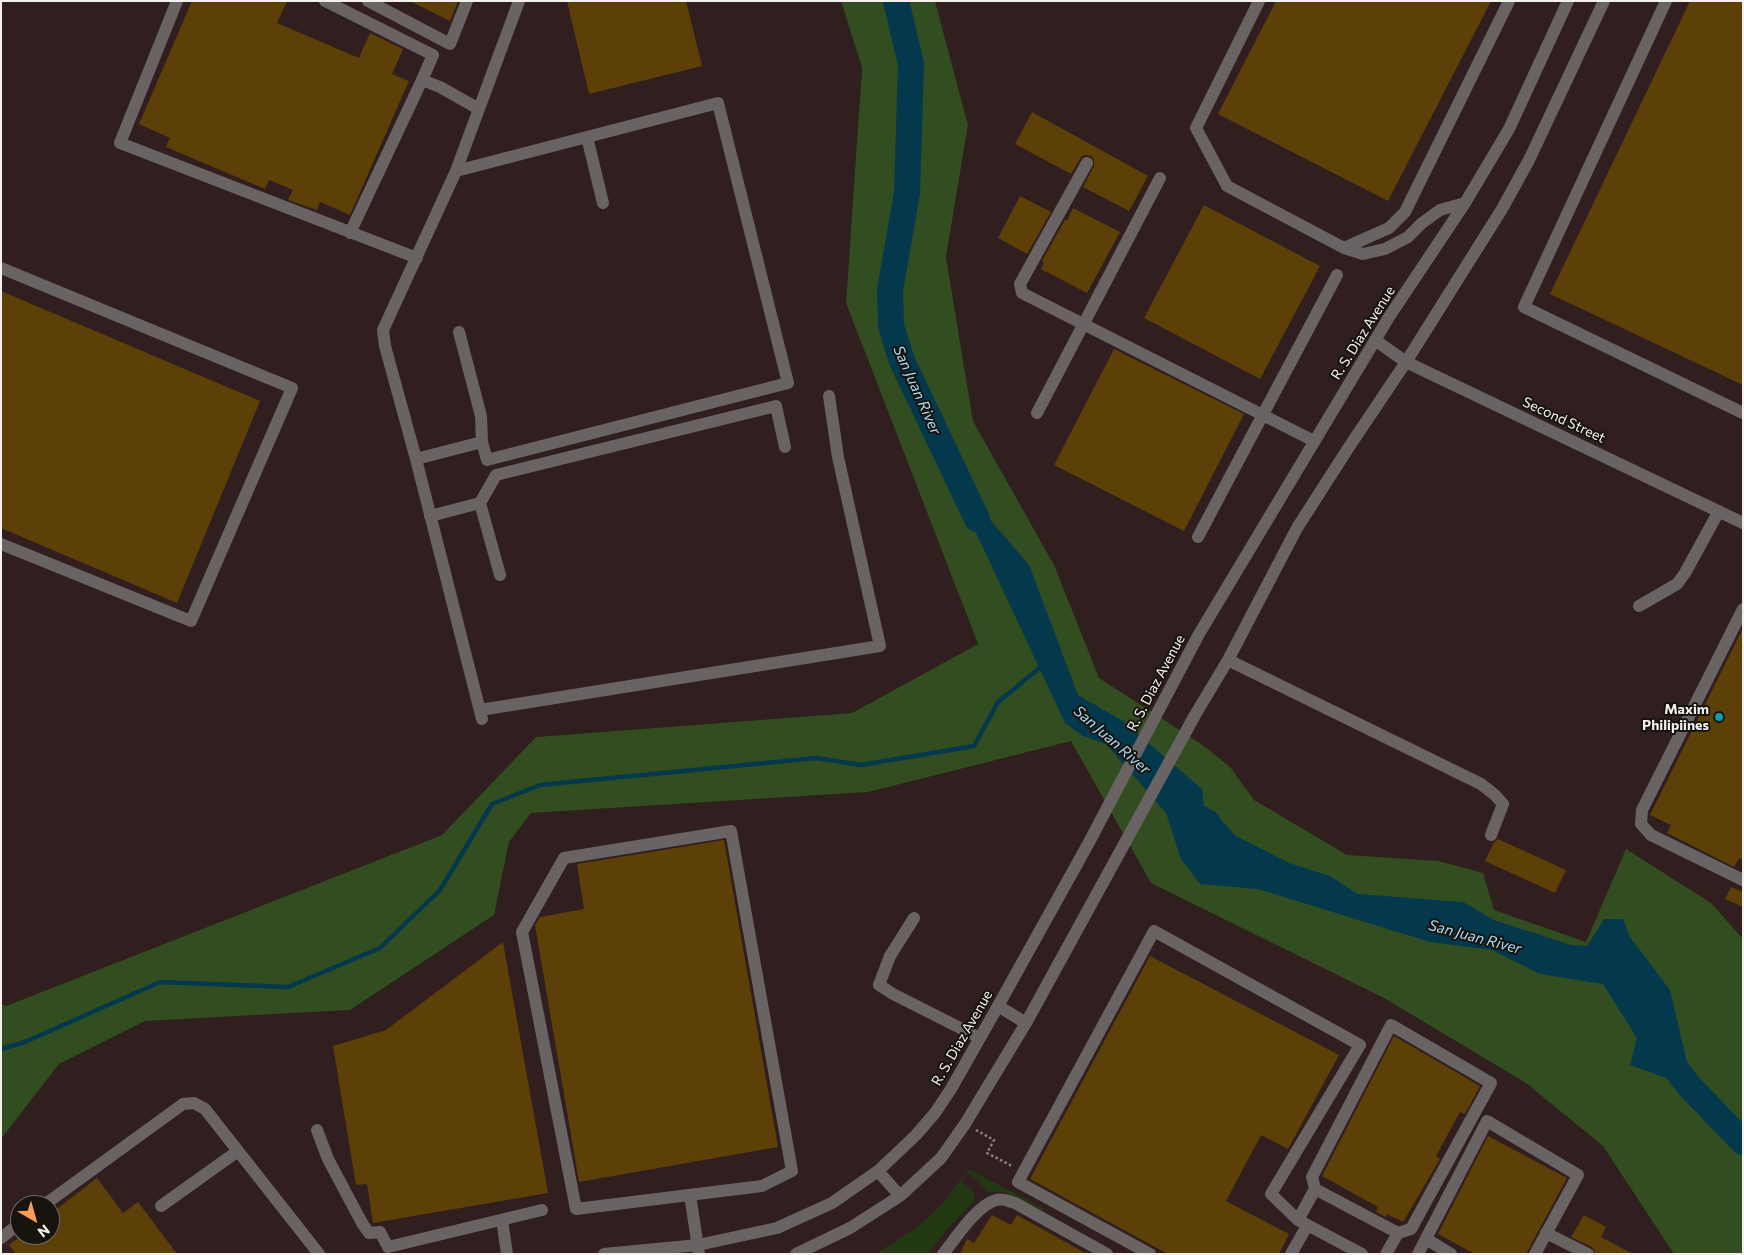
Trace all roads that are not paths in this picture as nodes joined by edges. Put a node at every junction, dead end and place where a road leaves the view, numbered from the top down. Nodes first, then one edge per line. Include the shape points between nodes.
1 (177, 1) edge
2 (325, 1) edge
3 (368, 1) edge
4 (467, 1) edge
5 (519, 1) edge
6 (1259, 1) edge
7 (1509, 1) edge
8 (1568, 1) edge
9 (1604, 1) edge
10 (1666, 1) edge
11 (422, 80) junction
12 (479, 109) junction
13 (587, 137) junction
14 (1087, 163) dead end
15 (456, 171) junction
16 (1160, 178) dead end
17 (1465, 203) junction
18 (603, 204) dead end
19 (350, 233) junction
20 (1344, 248) junction
21 (417, 258) junction
22 (1, 268) edge
23 (1337, 275) dead end
24 (1083, 323) junction
25 (459, 332) dead end
26 (1375, 340) junction
27 (1406, 362) junction
28 (829, 396) dead end
29 (1037, 413) dead end
30 (1262, 414) junction
31 (1743, 414) edge
32 (1314, 441) junction
33 (482, 442) junction
34 (784, 447) dead end
35 (416, 459) junction
36 (480, 503) junction
37 (1719, 511) junction
38 (430, 516) junction
39 (1743, 522) edge
40 (1198, 537) dead end
41 (1, 544) edge
42 (500, 575) dead end
43 (1639, 606) dead end
44 (1743, 609) edge
45 (1228, 660) junction
46 (1491, 835) dead end
47 (1743, 880) edge
48 (914, 918) dead end
49 (998, 1006) junction
50 (1026, 1023) junction
51 (980, 1038) junction
52 (317, 1130) dead end
53 (238, 1151) junction
54 (878, 1171) junction
55 (1315, 1189) junction
56 (58, 1195) edge
57 (690, 1196) junction
58 (900, 1196) junction
59 (161, 1206) dead end
60 (542, 1210) dead end
61 (502, 1220) junction
62 (1303, 1223) junction
63 (1398, 1233) junction
64 (1546, 1233) junction
65 (1426, 1239) junction
66 (413, 1248) edge
67 (698, 1249) edge
68 (1568, 1249) edge
69 (319, 1254) edge
70 (507, 1254) edge
71 (604, 1254) edge
72 (796, 1254) edge
73 (943, 1254) edge
74 (1107, 1254) edge
75 (1150, 1254) edge
76 (1291, 1254) edge
77 (1362, 1254) edge
78 (1386, 1254) edge
79 (1418, 1254) edge
80 (1451, 1254) edge
81 (1535, 1254) edge
82 (1588, 1254) edge

1 - 19 street via 120,143
2 - 11 street via 432,55
3 - 4 street via 450,44
5 - 12 street
6 - 20 street via 1196,128 1227,186
7 - 20 street via 1405,212 1389,228
8 - 17 street, R. S. Diaz Avenue via 1513,122
9 - 27 street via 1502,209
10 - 31 street via 1524,307
11 - 12 street
11 - 19 street
12 - 15 street
13 - 15 street
13 - 18 street
13 - 33 street via 718,104 788,383 487,460
14 - 24 street via 1020,284 1022,292
15 - 21 street
16 - 24 street
17 - 20 street via 1440,210 1408,237 1385,249 1363,254
17 - 26 street, R. S. Diaz Avenue
19 - 21 street
21 - 35 street via 384,330 385,346
22 - 41 street via 292,388 191,621
23 - 30 street
24 - 29 street
24 - 30 street
25 - 33 street via 481,416
26 - 27 street, Second Street
26 - 32 street, R. S. Diaz Avenue
27 - 37 street, Second Street
27 - 45 street via 1297,528
28 - 38 street via 838,457 880,646 481,714
30 - 32 street
30 - 40 street
32 - 49 street, R. S. Diaz Avenue via 1199,634
33 - 35 street
34 - 36 street via 776,406 496,475
35 - 38 street
36 - 38 street
36 - 42 street
37 - 39 street, Second Street
37 - 43 street via 1677,584
44 - 47 street via 1642,810 1642,824 1651,835
45 - 46 street via 1480,784 1503,804
45 - 50 street
48 - 51 street via 890,956 879,985
49 - 50 street
49 - 51 street, R. S. Diaz Avenue
50 - 58 street via 941,1158
51 - 54 street, R. S. Diaz Avenue via 935,1113
52 - 66 street via 344,1191 369,1233 380,1232 388,1247
53 - 56 street via 205,1109 194,1103 183,1104
53 - 59 street
53 - 69 street
54 - 58 street
54 - 67 street, R. S. Diaz Avenue via 832,1203 778,1228
55 - 62 street
55 - 63 street
55 - 63 street via 1312,1177 1392,1025 1491,1083 1411,1229
57 - 57 street via 762,1186 792,1171 731,831 564,858 522,932 576,1209
57 - 67 street
58 - 72 street via 850,1228
60 - 61 street
61 - 66 street
61 - 70 street
62 - 75 street via 1271,1194 1360,1045 1154,931 1018,1182
62 - 76 street
62 - 77 street
63 - 78 street
64 - 65 street via 1578,1176 1487,1121
64 - 68 street
64 - 81 street
65 - 79 street
65 - 80 street
67 - 71 street, R. S. Diaz Avenue
68 - 82 street
73 - 74 street via 980,1210 998,1199 1015,1203

